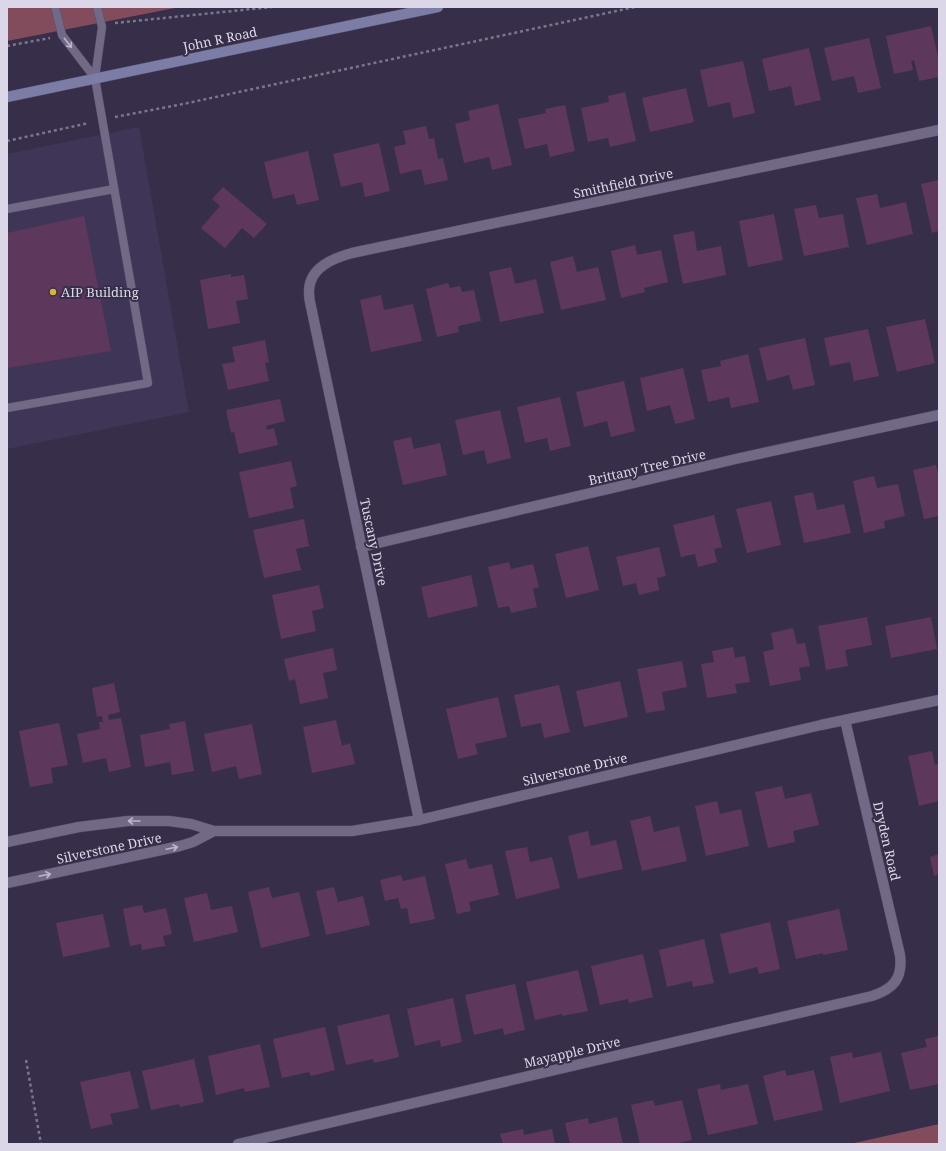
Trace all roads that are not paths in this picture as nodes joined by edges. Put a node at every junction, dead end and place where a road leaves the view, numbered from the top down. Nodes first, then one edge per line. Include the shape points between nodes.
1 (56, 7) edge
2 (97, 7) edge
3 (438, 7) edge
4 (95, 78) junction
5 (7, 97) edge
6 (939, 130) edge
7 (114, 190) junction
8 (7, 209) edge
9 (316, 271) joint
10 (7, 408) edge
11 (939, 415) edge
12 (361, 547) junction
13 (939, 700) edge
14 (845, 720) junction
15 (419, 820) junction
16 (214, 831) junction
17 (7, 842) edge
18 (7, 883) edge
19 (900, 968) joint
20 (238, 1144) edge

1 -> 4 lane via 62,35
2 - 4 lane via 102,27
3 - 4 main road, John R Road
4 - 5 main road, John R Road
4 - 7 lane
6 - 9 street, Smithfield Drive via 352,253 329,261
7 - 8 lane
7 - 10 lane via 148,383
9 - 12 street, Tuscany Drive via 309,289 310,302
11 - 12 street, Brittany Tree Drive via 740,458
12 - 15 street, Tuscany Drive
13 - 14 street, Silverstone Drive
14 - 15 street, Silverstone Drive
14 - 19 street, Dryden Road via 900,955
15 - 16 street, Silverstone Drive via 352,831
16 -> 17 street, Silverstone Drive via 169,821 128,821 79,827
18 -> 16 street, Silverstone Drive via 180,846
19 - 20 street, Mayapple Drive via 898,977 888,989 872,996

